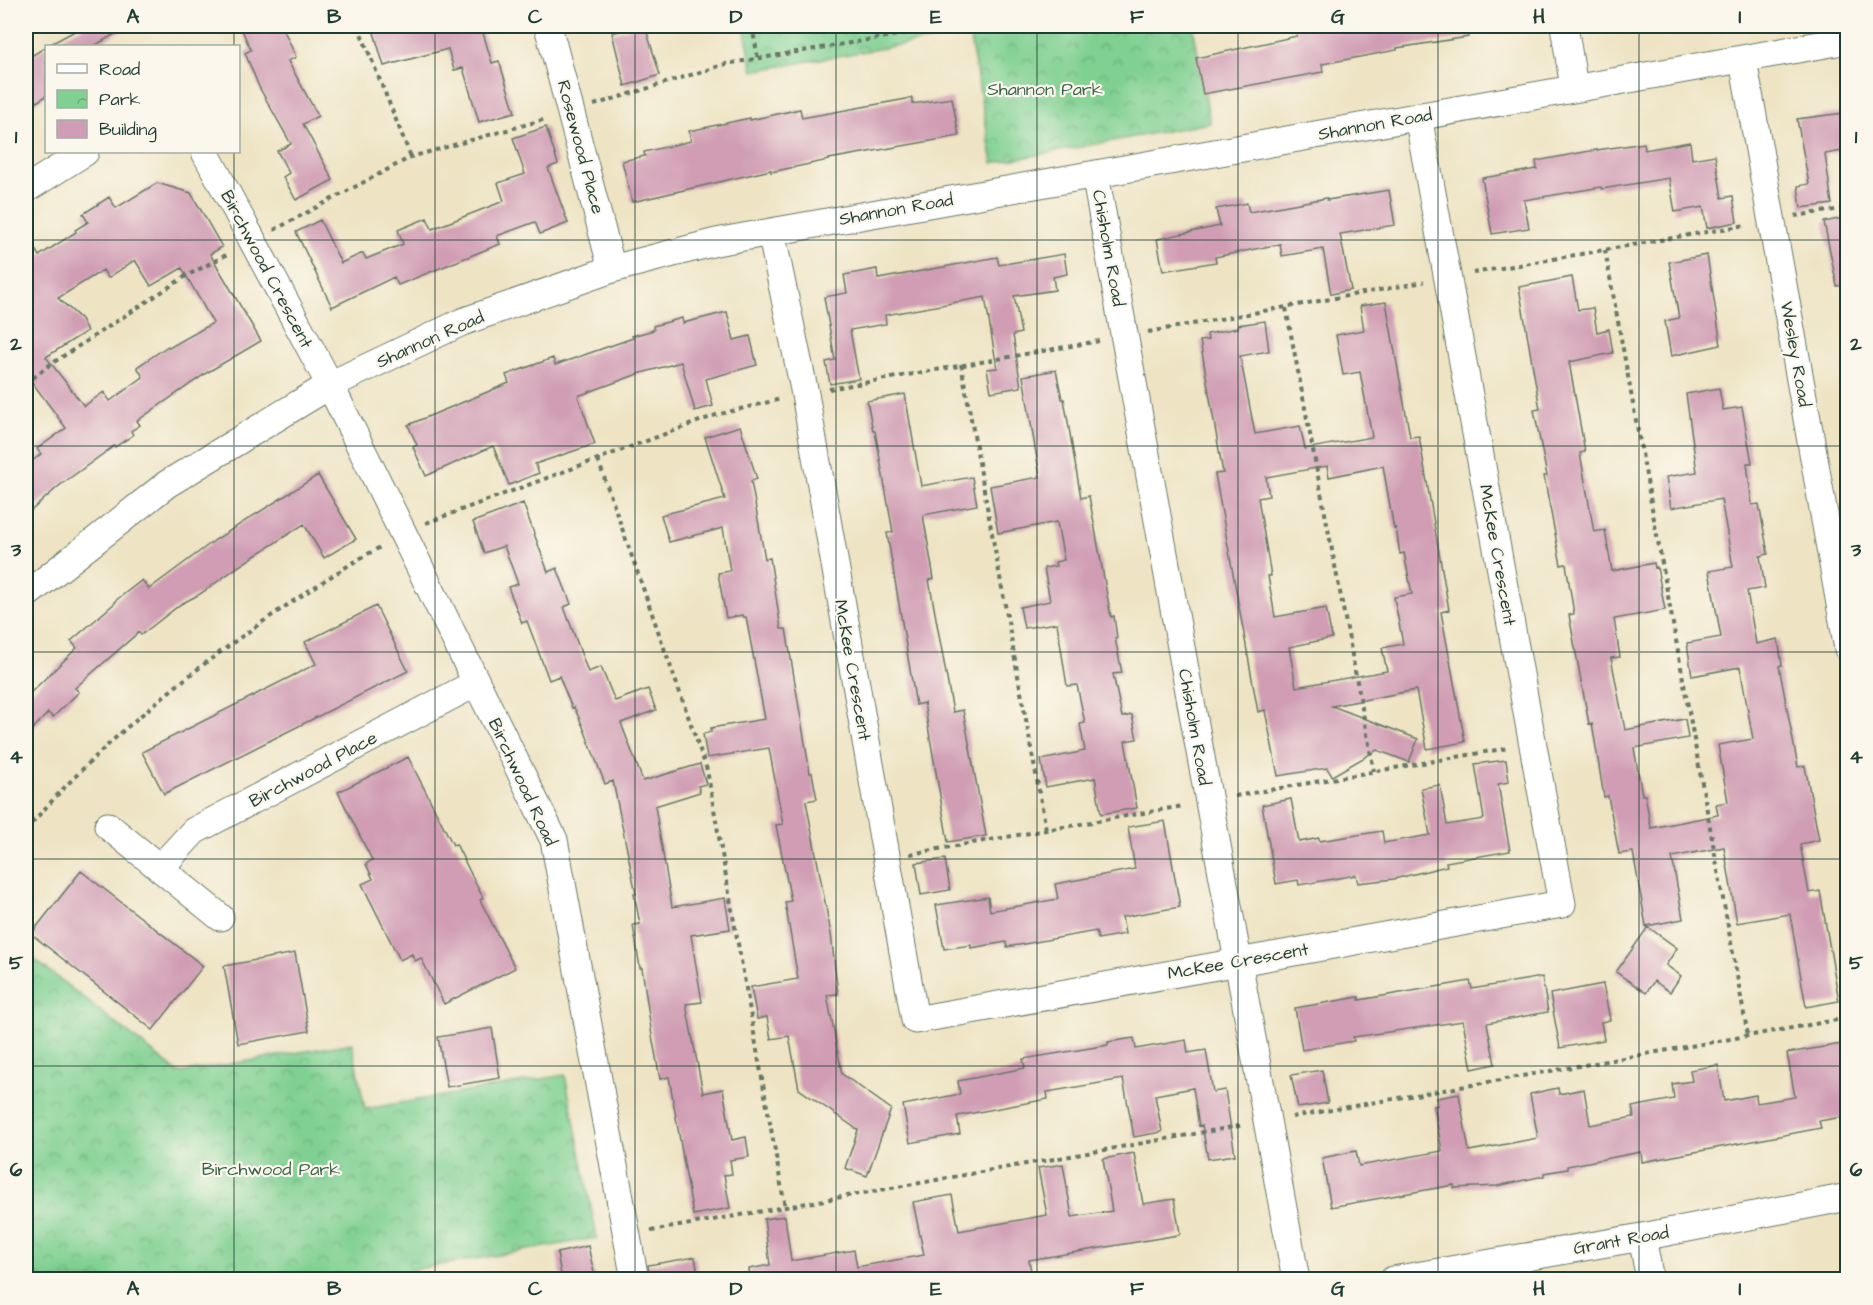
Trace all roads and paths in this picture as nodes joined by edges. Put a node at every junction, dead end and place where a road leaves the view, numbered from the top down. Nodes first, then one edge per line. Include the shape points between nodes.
1 (358, 26) edge
2 (549, 26) edge
3 (752, 26) edge
4 (950, 26) edge
5 (1564, 26) edge
6 (1848, 40) edge
7 (758, 58) junction
8 (1743, 60) junction
9 (1574, 87) junction
10 (571, 112) junction
11 (1418, 117) junction
12 (83, 153) edge
13 (206, 153) edge
14 (411, 158) junction
15 (1095, 174) junction
16 (26, 189) edge
17 (1848, 208) edge
18 (1772, 220) junction
19 (771, 232) junction
20 (252, 242) junction
21 (1605, 250) junction
22 (612, 269) junction
23 (1448, 278) junction
24 (1286, 308) junction
25 (1125, 336) junction
26 (961, 364) junction
27 (26, 384) edge
28 (330, 386) junction
29 (805, 394) junction
30 (598, 459) junction
31 (403, 534) junction
32 (26, 595) edge
33 (1848, 649) edge
34 (476, 683) junction
35 (1374, 771) dead end
36 (108, 826) dead end
37 (26, 830) edge
38 (1046, 830) dead end
39 (160, 868) junction
40 (220, 917) dead end
41 (1238, 961) junction
42 (1848, 1018) edge
43 (1748, 1036) junction
44 (1267, 1121) junction
45 (1848, 1197) edge
46 (784, 1208) junction
47 (627, 1236) junction
48 (1642, 1237) junction
49 (635, 1280) edge
50 (1296, 1280) edge
51 (1393, 1280) edge
52 (1650, 1280) edge

1 - 14 path
2 - 10 street, Rosewood Place
3 - 7 path
4 - 7 path
5 - 9 street
6 - 8 street, Shannon Road
7 - 10 path via 726,64
8 - 9 street, Shannon Road
8 - 18 street, Wesley Road
9 - 11 street, Shannon Road
10 - 14 path
10 - 22 street, Rosewood Place
11 - 15 street, Shannon Road
11 - 23 street, McKee Crescent
12 - 16 street
13 - 20 street, Birchwood Crescent
14 - 20 path
15 - 19 street, Shannon Road
15 - 25 street, Chisholm Road
17 - 18 path
18 - 21 path
18 - 33 street, Wesley Road
19 - 22 street, Shannon Road
19 - 29 street, McKee Crescent
20 - 27 path via 186,276
20 - 28 street, Birchwood Crescent
21 - 23 path
21 - 43 path
22 - 28 street, Shannon Road via 462,322
23 - 24 path
23 - 41 street, McKee Crescent via 1562,904
24 - 25 path
24 - 35 path
25 - 26 path
25 - 41 street, Chisholm Road
26 - 29 path
26 - 38 path
28 - 31 street, Birchwood Road
28 - 32 street, Shannon Road via 167,484
29 - 30 path via 716,415
29 - 41 street, McKee Crescent via 915,1020
30 - 31 path
30 - 46 path via 707,770
31 - 34 street, Birchwood Road
31 - 37 path via 256,626 178,685 129,725
34 - 39 street, Birchwood Place via 194,831
34 - 47 street, Birchwood Road via 554,840
36 - 39 street
39 - 40 street
41 - 44 street, Chisholm Road
42 - 43 path
43 - 44 path
44 - 46 path
44 - 50 street, Chisholm Road
45 - 48 street, Grant Road
46 - 47 path
47 - 49 street, Birchwood Road
48 - 51 street, Grant Road
48 - 52 street

